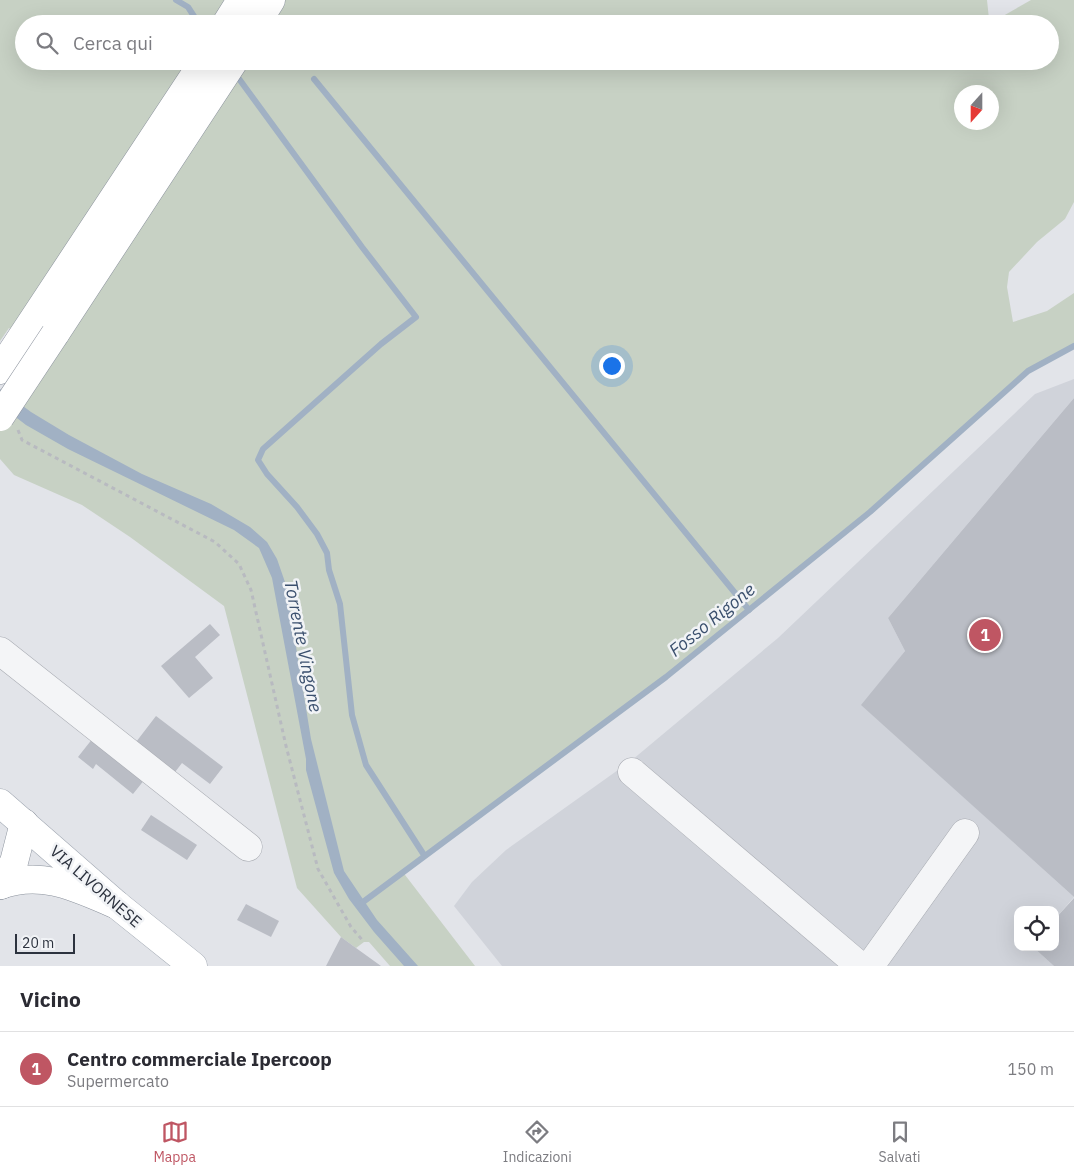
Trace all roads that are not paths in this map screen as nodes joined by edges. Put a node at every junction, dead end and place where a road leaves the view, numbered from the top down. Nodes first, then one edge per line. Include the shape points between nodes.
1 (241, 0) edge
2 (271, 0) edge
3 (232, 15) edge
4 (262, 15) edge
5 (199, 70) edge
6 (228, 70) edge
7 (44, 327) junction
8 (0, 370) edge
9 (8, 422) edge
10 (0, 651) edge
11 (632, 772) dead end
12 (0, 803) edge
13 (12, 829) edge
14 (966, 833) dead end
15 (248, 848) dead end
16 (0, 885) edge
17 (116, 905) junction
18 (193, 966) edge
19 (860, 966) edge
20 (870, 966) edge

1 - 3 main road
2 - 4 main road
5 - 7 main road
6 - 7 main road
7 - 8 main road
7 - 9 main road, bridge
10 - 15 lane
11 - 19 lane
12 - 13 main road, VIA LIVORNESE
13 - 16 main road via 14,862
13 - 17 main road, VIA LIVORNESE
14 - 20 lane
16 - 17 main road via 23,879 46,880 70,885
17 - 18 main road, VIA LIVORNESE

